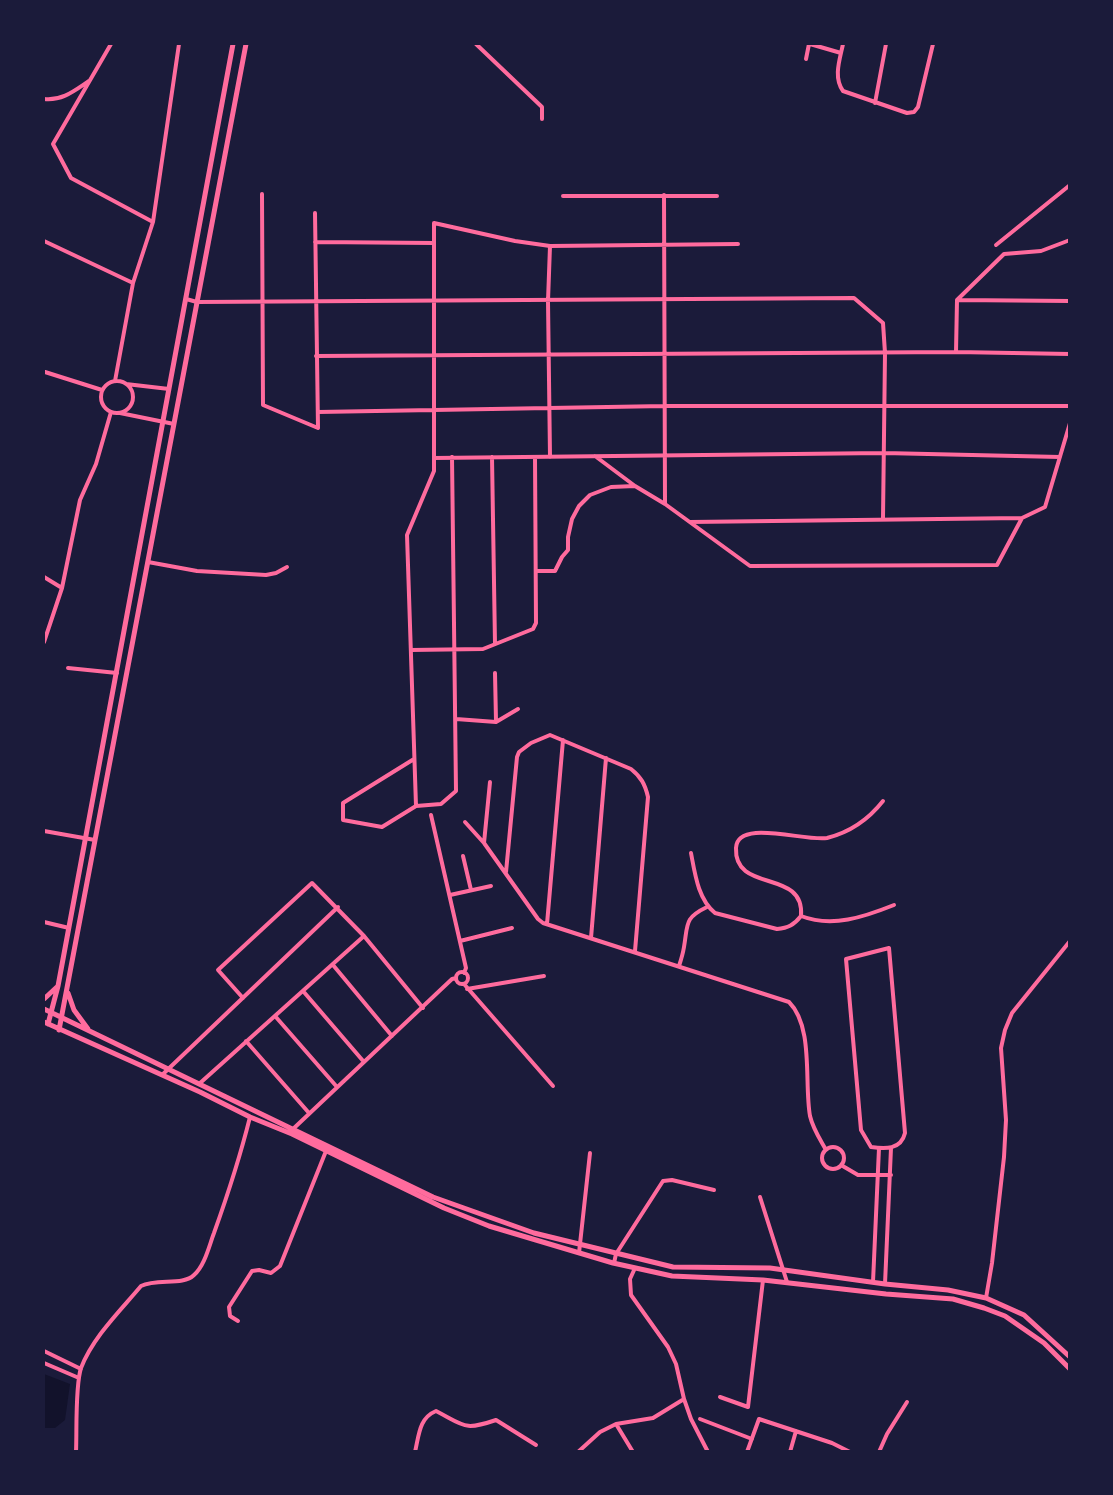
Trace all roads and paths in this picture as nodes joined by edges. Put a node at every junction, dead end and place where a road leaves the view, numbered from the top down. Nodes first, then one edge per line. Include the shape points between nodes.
1 (111, 44) edge
2 (179, 44) edge
3 (233, 44) edge
4 (246, 44) edge
5 (476, 44) edge
6 (809, 44) edge
7 (843, 44) edge
8 (886, 44) edge
9 (933, 44) edge
10 (841, 53) junction
11 (231, 59) junction
12 (806, 59) dead end
13 (242, 62) junction
14 (90, 81) junction
15 (44, 99) edge
16 (875, 103) junction
17 (542, 118) dead end
18 (1068, 188) edge
19 (206, 193) junction
20 (262, 194) dead end
21 (664, 195) junction
22 (217, 196) junction
23 (563, 196) dead end
24 (717, 196) dead end
25 (315, 213) dead end
26 (153, 222) junction
27 (1070, 240) edge
28 (44, 241) edge
29 (315, 242) junction
30 (434, 243) junction
31 (738, 244) dead end
32 (664, 245) junction
33 (996, 245) dead end
34 (550, 246) junction
35 (133, 283) junction
36 (186, 299) junction
37 (957, 300) junction
38 (434, 301) junction
39 (548, 301) junction
40 (664, 301) junction
41 (197, 302) junction
42 (262, 302) junction
43 (316, 302) junction
44 (1070, 302) edge
45 (956, 352) junction
46 (885, 353) junction
47 (664, 354) junction
48 (1070, 354) edge
49 (550, 355) junction
50 (316, 356) junction
51 (434, 356) junction
52 (45, 372) edge
53 (115, 381) junction
54 (126, 383) junction
55 (170, 389) junction
56 (102, 390) junction
57 (664, 406) junction
58 (885, 406) junction
59 (1070, 406) edge
60 (549, 408) junction
61 (434, 409) junction
62 (111, 412) junction
63 (119, 412) junction
64 (318, 412) junction
65 (164, 422) junction
66 (1070, 423) edge
67 (175, 424) junction
68 (884, 453) junction
69 (594, 456) junction
70 (665, 456) junction
71 (492, 457) junction
72 (536, 457) junction
73 (550, 457) junction
74 (1060, 457) junction
75 (434, 458) junction
76 (452, 458) junction
77 (635, 486) junction
78 (665, 504) junction
79 (883, 518) junction
80 (1022, 518) junction
81 (690, 522) junction
82 (148, 562) junction
83 (287, 567) dead end
84 (536, 572) junction
85 (44, 577) edge
86 (62, 588) junction
87 (133, 590) junction
88 (142, 592) junction
89 (44, 642) edge
90 (495, 644) junction
91 (411, 650) junction
92 (455, 650) junction
93 (68, 668) dead end
94 (495, 672) dead end
95 (117, 674) junction
96 (518, 709) dead end
97 (456, 720) junction
98 (496, 722) junction
99 (563, 739) junction
100 (606, 758) junction
101 (414, 759) junction
102 (490, 782) dead end
103 (883, 801) dead end
104 (416, 806) junction
105 (431, 815) dead end
106 (465, 822) dead end
107 (44, 831) edge
108 (86, 838) junction
109 (95, 840) junction
110 (484, 843) junction
111 (691, 853) dead end
112 (463, 856) dead end
113 (506, 874) junction
114 (491, 885) dead end
115 (471, 890) junction
116 (450, 895) junction
117 (894, 905) dead end
118 (338, 907) junction
119 (707, 907) junction
120 (801, 916) junction
121 (44, 922) edge
122 (547, 924) junction
123 (69, 928) junction
124 (512, 928) dead end
125 (364, 936) junction
126 (591, 938) junction
127 (460, 941) junction
128 (1070, 941) edge
129 (634, 951) junction
130 (333, 965) junction
131 (679, 967) junction
132 (464, 973) junction
133 (544, 976) dead end
134 (456, 978) junction
135 (464, 984) junction
136 (58, 986) junction
137 (467, 989) junction
138 (303, 991) junction
139 (68, 992) junction
140 (243, 998) junction
141 (44, 999) edge
142 (44, 1008) edge
143 (423, 1008) junction
144 (52, 1013) junction
145 (275, 1016) junction
146 (63, 1018) junction
147 (46, 1023) edge
148 (59, 1029) junction
149 (90, 1032) junction
150 (392, 1036) junction
151 (246, 1041) junction
152 (364, 1062) junction
153 (168, 1069) junction
154 (162, 1075) junction
155 (199, 1084) junction
156 (553, 1086) dead end
157 (337, 1087) junction
158 (309, 1113) junction
159 (250, 1117) junction
160 (293, 1129) junction
161 (879, 1148) junction
162 (891, 1148) junction
163 (826, 1150) junction
164 (326, 1151) junction
165 (590, 1153) dead end
166 (841, 1166) junction
167 (879, 1175) junction
168 (891, 1175) junction
169 (714, 1190) dead end
170 (760, 1197) dead end
171 (581, 1245) junction
172 (579, 1254) junction
173 (616, 1254) junction
174 (614, 1263) junction
175 (634, 1268) junction
176 (785, 1270) junction
177 (764, 1280) junction
178 (788, 1283) junction
179 (873, 1283) junction
180 (885, 1284) junction
181 (986, 1298) junction
182 (238, 1322) dead end
183 (44, 1353) edge
184 (1070, 1357) edge
185 (44, 1363) edge
186 (81, 1369) junction
187 (1070, 1369) edge
188 (79, 1378) junction
189 (720, 1397) dead end
190 (684, 1399) junction
191 (907, 1402) dead end
192 (700, 1419) dead end
193 (616, 1424) junction
194 (796, 1431) junction
195 (752, 1439) junction
196 (832, 1443) junction
197 (536, 1445) dead end
198 (76, 1452) edge
199 (415, 1452) edge
200 (578, 1452) edge
201 (633, 1452) edge
202 (708, 1452) edge
203 (747, 1452) edge
204 (790, 1452) edge
205 (832, 1452) edge
206 (850, 1452) edge
207 (879, 1452) edge

1 - 14 street
2 - 26 street
3 - 11 main road
4 - 13 main road
5 - 17 street via 542,107
6 - 10 street
6 - 12 street
7 - 10 street
8 - 16 street
9 - 16 street via 914,112
10 - 16 street via 838,84 843,91
11 - 13 main road
11 - 19 main road
13 - 22 main road
14 - 15 street via 67,96
14 - 26 street via 53,144 71,178
18 - 33 street
19 - 22 main road
19 - 36 main road
20 - 42 street
21 - 23 street
21 - 24 street
21 - 32 street
22 - 41 main road
25 - 29 street
26 - 35 street
27 - 37 street via 1041,251 1004,254
28 - 35 street
29 - 30 street
29 - 43 street
30 - 34 street via 434,223
30 - 38 street
31 - 32 street
32 - 34 street
32 - 40 street
34 - 39 street
35 - 53 street
36 - 41 street
36 - 55 main road
37 - 44 street
37 - 45 street
38 - 39 street
38 - 43 street
38 - 51 street
39 - 40 street
39 - 49 street
40 - 46 street via 854,298 883,323
40 - 47 street
41 - 42 street
41 - 67 main road
42 - 43 street
42 - 64 street via 263,405 318,428
43 - 50 street
45 - 46 street
45 - 48 street
46 - 47 street
46 - 58 street
47 - 49 street
47 - 57 street
49 - 51 street
49 - 60 street
50 - 51 street
50 - 64 street
51 - 61 street
52 - 56 street
53 - 54 street
53 - 56 street
54 - 55 street
54 - 63 street via 133,399 128,408
55 - 65 main road
56 - 62 street via 104,406
57 - 58 street
57 - 60 street
57 - 70 street
58 - 59 street
58 - 68 street
60 - 61 street
60 - 73 street
61 - 64 street
61 - 75 street
62 - 63 street
62 - 86 street via 96,464 80,500
63 - 65 street
65 - 67 street
65 - 87 main road
66 - 74 street
67 - 82 main road
68 - 70 street
68 - 74 street
68 - 79 street
69 - 70 street
69 - 73 street
69 - 77 street
70 - 78 street
71 - 72 street
71 - 76 street
71 - 90 street
72 - 73 street
72 - 84 street
74 - 80 street via 1045,507
75 - 76 street
75 - 91 street via 434,471 407,535
76 - 92 street
77 - 78 street
77 - 84 street via 590,495 572,519 568,550 555,571
78 - 81 street
79 - 80 street
79 - 81 street
80 - 81 street via 998,565 750,566
82 - 83 street via 197,571 266,575
82 - 88 main road
84 - 90 street via 536,623 532,629
85 - 86 street
86 - 89 street
87 - 88 main road
87 - 95 main road
88 - 109 main road
90 - 92 street via 483,649
91 - 92 street
91 - 101 street
92 - 97 street
93 - 95 street
94 - 98 street
95 - 108 main road
96 - 98 street
97 - 98 street
97 - 104 street via 456,791 441,804
99 - 100 street
99 - 113 street via 550,735 519,752
99 - 122 street
100 - 126 street
100 - 129 street via 640,776 648,797
101 - 104 street
101 - 104 street via 343,803 344,820 382,827
102 - 110 street
103 - 120 street via 873,815 855,828 825,838 761,832 742,835 737,840 735,847 741,867 796,894
105 - 116 street
106 - 110 street
107 - 108 street
108 - 109 street
108 - 123 main road
109 - 139 main road
110 - 113 street
111 - 119 street
112 - 115 street
113 - 122 street via 538,920
114 - 115 street
115 - 116 street
116 - 127 street
117 - 120 street via 839,921 823,922
118 - 125 street
118 - 140 street
118 - 140 street via 312,883 218,970
119 - 120 street via 715,913 777,929 793,925
119 - 131 street via 687,922
121 - 123 street
122 - 126 street
123 - 136 main road
124 - 127 street
125 - 130 street
125 - 143 street
126 - 129 street
127 - 132 street
128 - 181 street via 1012,1013 1005,1030 1001,1048 1006,1120 1004,1157
129 - 131 street
130 - 138 street
130 - 150 street
131 - 163 street via 776,997 797,1010 806,1053 811,1118
132 - 134 street
132 - 135 street
133 - 137 street
134 - 135 street
134 - 143 street
135 - 137 street
136 - 141 main road
136 - 144 main road
137 - 156 street
138 - 145 street
138 - 152 street
139 - 146 main road
139 - 149 main road via 74,1010
140 - 153 street
142 - 144 main road
143 - 150 street
144 - 146 main road
144 - 147 main road
145 - 151 street
145 - 157 street
146 - 148 main road
146 - 149 main road
147 - 148 main road
148 - 154 main road
149 - 153 main road
150 - 152 street
151 - 155 street
151 - 158 street
152 - 157 street
153 - 154 street
153 - 155 main road
154 - 159 main road
155 - 160 main road
157 - 158 street
158 - 160 street
159 - 164 main road
159 - 186 street via 238,1165 204,1259 194,1276 141,1286 101,1334
160 - 171 main road via 433,1197 534,1233
161 - 162 street
161 - 162 street via 871,1147 861,1130 846,959 889,948 905,1133 902,1142
161 - 167 street
162 - 168 street
163 - 166 street via 826,1166
163 - 166 street via 833,1147 842,1152
164 - 172 main road via 489,1227
164 - 182 street via 280,1266 271,1273 252,1271 229,1307 230,1316
165 - 171 street
166 - 167 street via 858,1175
167 - 168 street
167 - 179 street
168 - 180 street
169 - 173 street via 663,1181
170 - 176 street
171 - 172 street
171 - 173 main road
172 - 174 main road
173 - 174 street
173 - 176 main road via 673,1267
174 - 175 main road
175 - 177 main road via 672,1276
175 - 190 street via 631,1295 668,1347
176 - 178 street
176 - 179 main road
177 - 178 main road
177 - 189 street via 748,1407
178 - 187 main road via 953,1299 984,1308 1005,1316 1044,1343
179 - 180 main road
180 - 181 main road
181 - 184 main road via 1024,1315
183 - 186 street
185 - 188 street
186 - 188 street
188 - 198 street
190 - 193 street via 653,1418
190 - 202 street
191 - 207 street
192 - 195 street
193 - 200 street via 600,1432
193 - 201 street
194 - 195 street via 759,1419
194 - 196 street
194 - 204 street
195 - 203 street
196 - 205 street
196 - 206 street
197 - 199 street via 496,1420 468,1427 436,1411 422,1422

